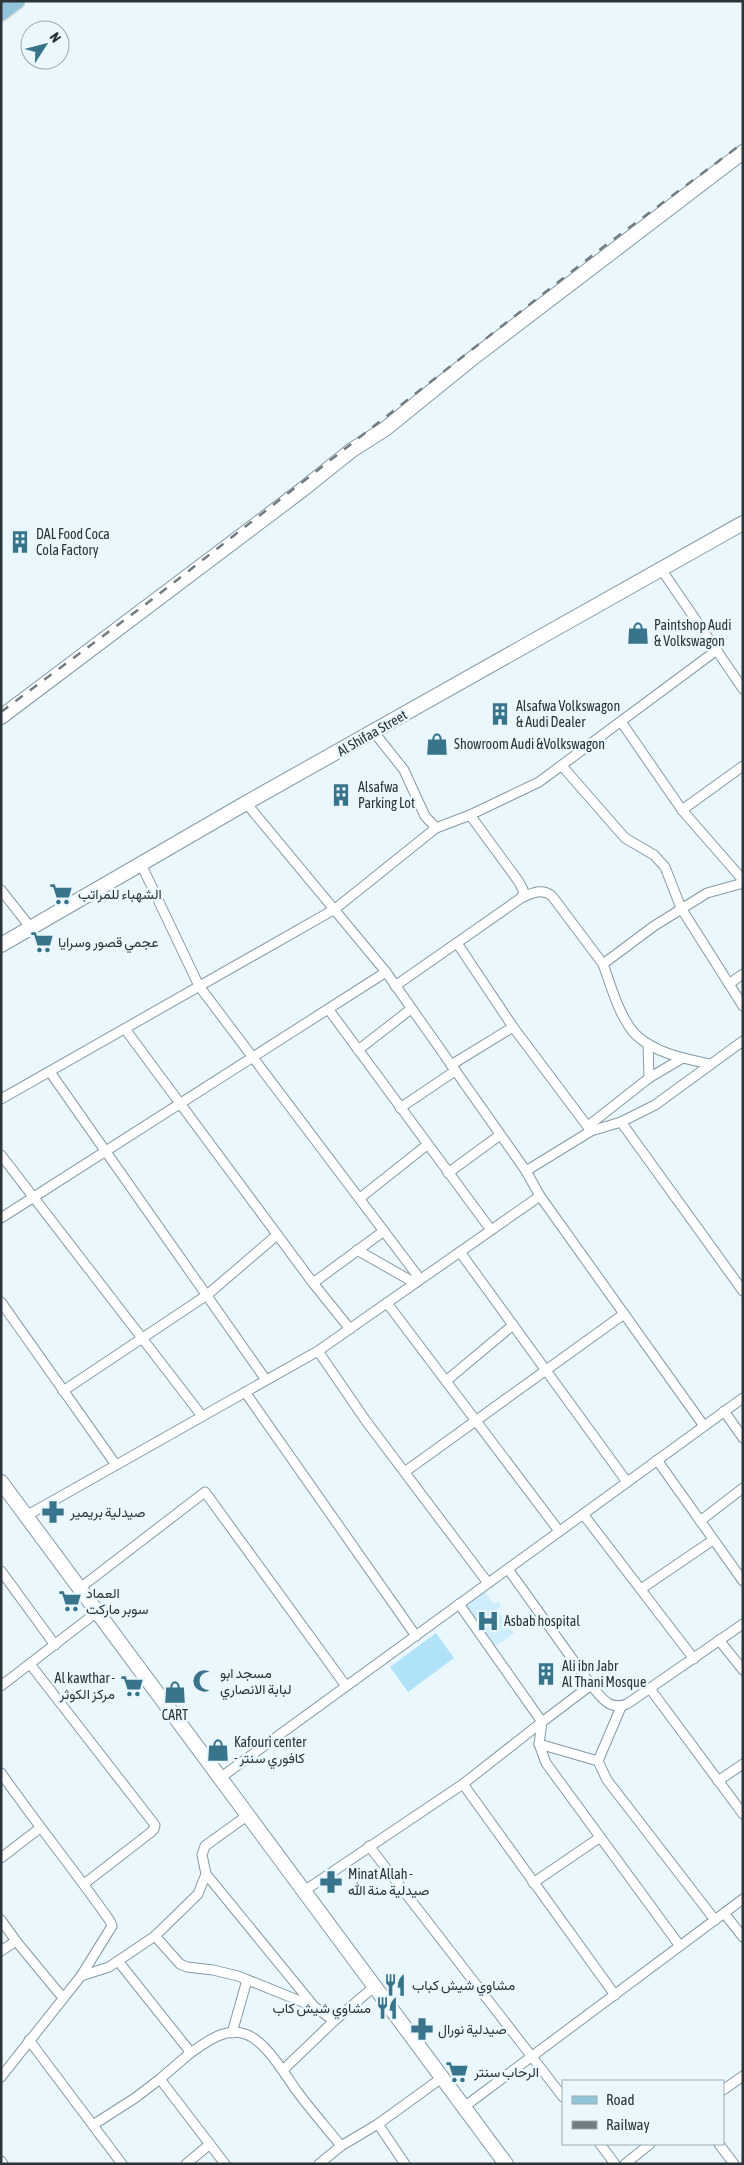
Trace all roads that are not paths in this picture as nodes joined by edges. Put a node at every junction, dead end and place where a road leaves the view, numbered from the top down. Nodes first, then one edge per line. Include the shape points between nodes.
1 (17, 1) edge
2 (1, 13) edge
3 (743, 152) edge
4 (743, 523) edge
5 (660, 569) junction
6 (717, 650) junction
7 (743, 689) edge
8 (6, 713) edge
9 (622, 722) junction
10 (373, 731) junction
11 (562, 766) junction
12 (743, 766) edge
13 (246, 803) junction
14 (682, 810) junction
15 (470, 815) junction
16 (436, 828) junction
17 (140, 864) junction
18 (743, 882) edge
19 (1, 890) edge
20 (521, 898) junction
21 (681, 908) junction
22 (334, 909) junction
23 (30, 928) junction
24 (457, 943) junction
25 (1, 945) edge
26 (602, 964) junction
27 (386, 972) junction
28 (743, 974) edge
29 (729, 984) junction
30 (199, 986) junction
31 (395, 986) junction
32 (743, 1006) edge
33 (411, 1009) junction
34 (329, 1010) junction
35 (513, 1027) junction
36 (125, 1029) junction
37 (743, 1041) edge
38 (648, 1044) junction
39 (358, 1050) junction
40 (254, 1058) junction
41 (681, 1058) junction
42 (710, 1064) junction
43 (453, 1068) junction
44 (50, 1072) junction
45 (649, 1078) junction
46 (1, 1100) edge
47 (181, 1105) junction
48 (400, 1108) junction
49 (621, 1122) junction
50 (589, 1129) junction
51 (500, 1135) junction
52 (427, 1145) junction
53 (106, 1152) junction
54 (1, 1155) edge
55 (526, 1171) junction
56 (448, 1173) junction
57 (540, 1196) junction
58 (34, 1198) junction
59 (360, 1198) junction
60 (1, 1218) edge
61 (491, 1230) junction
62 (384, 1231) junction
63 (277, 1235) junction
64 (357, 1250) junction
65 (460, 1252) junction
66 (418, 1281) junction
67 (313, 1283) junction
68 (743, 1292) edge
69 (207, 1295) junction
70 (1, 1302) edge
71 (387, 1303) junction
72 (624, 1314) junction
73 (513, 1325) junction
74 (350, 1329) junction
75 (142, 1338) junction
76 (318, 1351) junction
77 (546, 1370) junction
78 (266, 1380) junction
79 (446, 1381) junction
80 (63, 1391) junction
81 (244, 1392) junction
82 (743, 1398) edge
83 (724, 1411) junction
84 (202, 1416) junction
85 (476, 1421) junction
86 (704, 1426) junction
87 (743, 1438) edge
88 (658, 1460) junction
89 (116, 1465) junction
90 (406, 1471) junction
91 (1, 1482) edge
92 (627, 1482) junction
93 (743, 1488) edge
94 (583, 1514) junction
95 (26, 1516) junction
96 (700, 1521) junction
97 (559, 1531) junction
98 (713, 1540) junction
99 (508, 1569) junction
100 (1, 1571) edge
101 (743, 1581) edge
102 (488, 1583) junction
103 (80, 1588) junction
104 (641, 1589) junction
105 (459, 1604) junction
106 (98, 1612) junction
107 (743, 1624) edge
108 (416, 1636) junction
109 (719, 1640) junction
110 (55, 1645) junction
111 (694, 1659) junction
112 (30, 1664) junction
113 (743, 1670) edge
114 (591, 1684) junction
115 (1, 1686) edge
116 (346, 1686) junction
117 (651, 1690) junction
118 (621, 1706) junction
119 (542, 1722) junction
120 (539, 1744) junction
121 (598, 1761) junction
122 (743, 1764) edge
123 (1, 1773) edge
124 (220, 1778) junction
125 (718, 1781) junction
126 (463, 1784) junction
127 (743, 1814) edge
128 (248, 1815) junction
129 (40, 1828) junction
130 (599, 1838) junction
131 (369, 1846) junction
132 (1, 1858) edge
133 (206, 1874) junction
134 (533, 1883) junction
135 (84, 1884) junction
136 (304, 1891) junction
137 (743, 1900) edge
138 (724, 1913) junction
139 (1, 1920) edge
140 (715, 1920) junction
141 (155, 1936) junction
142 (743, 1937) edge
143 (16, 1941) junction
144 (680, 1946) junction
145 (1, 1951) edge
146 (118, 1961) junction
147 (80, 1976) junction
148 (247, 1980) junction
149 (375, 1986) junction
150 (614, 1995) junction
151 (63, 1998) junction
152 (315, 2007) junction
153 (334, 2021) junction
154 (232, 2033) junction
155 (29, 2040) junction
156 (189, 2054) junction
157 (532, 2057) junction
158 (283, 2070) junction
159 (2, 2074) edge
160 (743, 2076) edge
161 (443, 2077) junction
162 (160, 2079) junction
163 (724, 2089) edge
164 (562, 2095) edge
165 (464, 2107) junction
166 (378, 2124) junction
167 (93, 2125) junction
168 (210, 2144) junction
169 (601, 2145) edge
170 (649, 2145) edge
171 (720, 2145) edge
172 (341, 2146) junction
173 (122, 2164) edge
174 (186, 2164) edge
175 (225, 2164) edge
176 (319, 2164) edge
177 (405, 2164) edge
178 (506, 2164) edge
179 (616, 2164) edge
180 (625, 2164) edge
181 (734, 2164) edge

1 - 2 main road
3 - 8 street via 385,429 352,450
4 - 5 street, Al Shifaa Street
5 - 6 street
5 - 10 street, Al Shifaa Street
6 - 7 street
6 - 9 street
9 - 11 street
9 - 14 street
10 - 13 street, Al Shifaa Street
10 - 16 street via 404,770 425,816
11 - 15 street via 540,782
11 - 21 street via 625,838 654,855 665,867
12 - 14 street
13 - 17 street, Al Shifaa Street
13 - 22 street
14 - 18 street
15 - 16 street
15 - 20 street via 519,882 524,892
16 - 22 street
17 - 23 street, Al Shifaa Street
17 - 30 street
18 - 21 street via 707,893
19 - 23 street
20 - 24 street
20 - 26 street via 542,891 552,896
21 - 26 street
21 - 29 street
22 - 27 street
22 - 30 street
23 - 25 street, Al Shifaa Street
24 - 31 street
24 - 35 street
26 - 38 street via 628,1023
27 - 31 street
27 - 34 street
28 - 29 street
29 - 32 street
30 - 36 street
30 - 40 street
31 - 33 street
33 - 39 street
33 - 43 street
34 - 39 street
34 - 40 street
35 - 43 street
35 - 50 street
36 - 44 street
36 - 47 street
37 - 42 street
38 - 41 street
38 - 45 street
39 - 48 street
40 - 47 street
40 - 59 street
41 - 42 street
41 - 45 street
42 - 49 street via 655,1105
43 - 48 street
43 - 51 street
44 - 46 street
44 - 53 street
45 - 50 street
47 - 53 street
47 - 63 street
48 - 52 street
49 - 50 street
49 - 68 street
50 - 55 street
51 - 55 street
51 - 56 street
52 - 56 street
52 - 59 street
53 - 58 street
53 - 69 street
54 - 58 street
55 - 57 street
56 - 61 street
57 - 61 street
57 - 72 street
58 - 60 street
58 - 75 street
59 - 62 street
61 - 65 street
62 - 64 street
62 - 66 street
63 - 67 street
63 - 69 street
64 - 66 street
64 - 67 street
65 - 66 street
65 - 73 street
66 - 71 street
67 - 74 street
69 - 75 street
69 - 78 street
70 - 80 street
71 - 74 street
71 - 79 street
72 - 77 street
72 - 86 street
73 - 77 street
73 - 79 street
74 - 76 street
75 - 80 street
75 - 84 street
76 - 78 street
76 - 90 street via 366,1421
77 - 85 street
77 - 92 street
78 - 81 street
79 - 85 street
80 - 89 street
81 - 84 street
81 - 108 street
82 - 83 street
83 - 86 street
83 - 87 street
84 - 89 street
85 - 90 street
85 - 97 street
86 - 88 street
88 - 92 street
88 - 96 street
89 - 95 street
90 - 102 street
91 - 95 street
92 - 94 street
93 - 96 street
94 - 97 street
94 - 104 street
95 - 103 street
96 - 98 street
97 - 99 street
98 - 101 street
98 - 104 street
99 - 102 street
99 - 114 street
100 - 110 street
102 - 105 street
103 - 106 street
103 - 116 street via 205,1492
104 - 111 street
105 - 108 street
105 - 119 street
106 - 110 street
106 - 124 street
107 - 109 street
108 - 116 street
109 - 111 street
109 - 113 street
110 - 112 street
111 - 117 street
112 - 115 street
112 - 135 street via 154,1825 150,1833
114 - 118 street via 604,1702
114 - 119 street
116 - 124 street
117 - 118 street
117 - 125 street
118 - 121 street
119 - 120 street
119 - 126 street
120 - 121 street
120 - 130 street via 546,1763
121 - 140 street via 607,1780
122 - 125 street
123 - 129 street
124 - 128 street
125 - 127 street
126 - 131 street
126 - 134 street
128 - 133 street via 205,1846 202,1855
128 - 136 street
129 - 132 street
129 - 135 street
130 - 134 street
130 - 144 street
131 - 136 street
131 - 157 street
133 - 141 street via 198,1894
133 - 152 street
134 - 150 street
135 - 147 street via 112,1926
136 - 149 street
137 - 138 street
138 - 140 street
138 - 142 street
139 - 143 street
140 - 144 street
141 - 146 street
141 - 148 street via 180,1964
143 - 145 street
143 - 151 street
144 - 150 street
146 - 147 street
146 - 156 street
147 - 151 street
148 - 152 street
148 - 154 street
149 - 153 street
149 - 161 street
150 - 157 street
151 - 155 street
152 - 153 street
153 - 158 street
154 - 156 street via 220,2035
154 - 158 street via 256,2040
155 - 159 street
155 - 167 street
156 - 162 street
157 - 164 street
157 - 165 street
158 - 172 street
160 - 163 street
161 - 165 street
161 - 166 street
162 - 167 street
162 - 168 street
165 - 178 street
166 - 172 street
166 - 177 street
167 - 173 street
168 - 174 street
168 - 175 street
169 - 179 street
170 - 180 street
171 - 181 street
172 - 176 street

